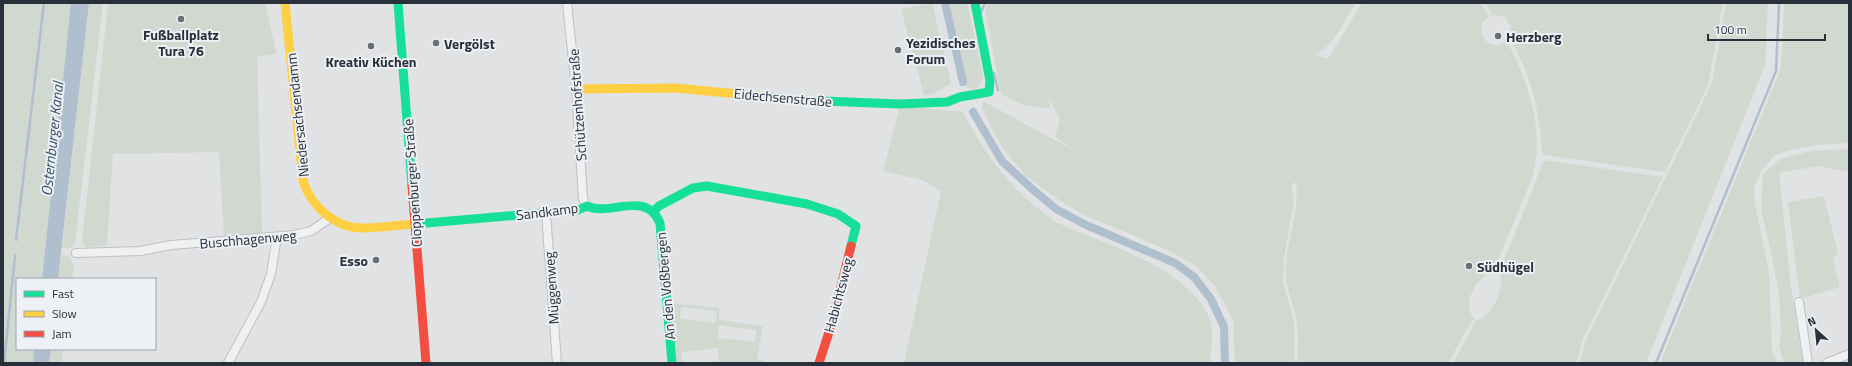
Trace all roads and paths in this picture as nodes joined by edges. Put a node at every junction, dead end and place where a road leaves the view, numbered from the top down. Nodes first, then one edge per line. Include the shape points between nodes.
1 (285, 3) edge
2 (398, 3) edge
3 (567, 3) edge
4 (975, 3) edge
5 (576, 89) junction
6 (586, 206) junction
7 (654, 211) junction
8 (546, 213) junction
9 (330, 218) junction
10 (414, 224) junction
11 (277, 237) junction
12 (76, 253) dead end
13 (1799, 302) dead end
14 (1849, 354) edge
15 (228, 363) edge
16 (426, 363) edge
17 (557, 363) edge
18 (672, 363) edge
19 (819, 363) edge
20 (1808, 363) edge
21 (1827, 363) edge

1 - 9 street, Niedersachsendamm via 303,181 314,202
2 - 10 street, Cloppenburger Straße
3 - 5 street, Schützenhofstraße
4 - 5 street, Eidechsenstraße via 990,81 988,92 947,102 900,104 797,100 676,88
5 - 6 street, Schützenhofstraße via 583,200
6 - 7 street, Sandkamp via 593,209 642,206
6 - 8 street, Sandkamp via 578,210
7 - 18 street, An den Voßbergen via 660,224
7 - 19 street, Habichtsweg via 693,188 706,186 807,204 838,214 856,226 832,323
8 - 10 street, Sandkamp
8 - 17 street, Müggenweg
9 - 10 street via 361,228
9 - 11 street, Buschhagenweg via 311,231
10 - 16 street, Cloppenburger Straße
11 - 12 street, Buschhagenweg via 171,245 140,251
11 - 15 street via 271,274 261,302
13 - 20 street
14 - 21 street

